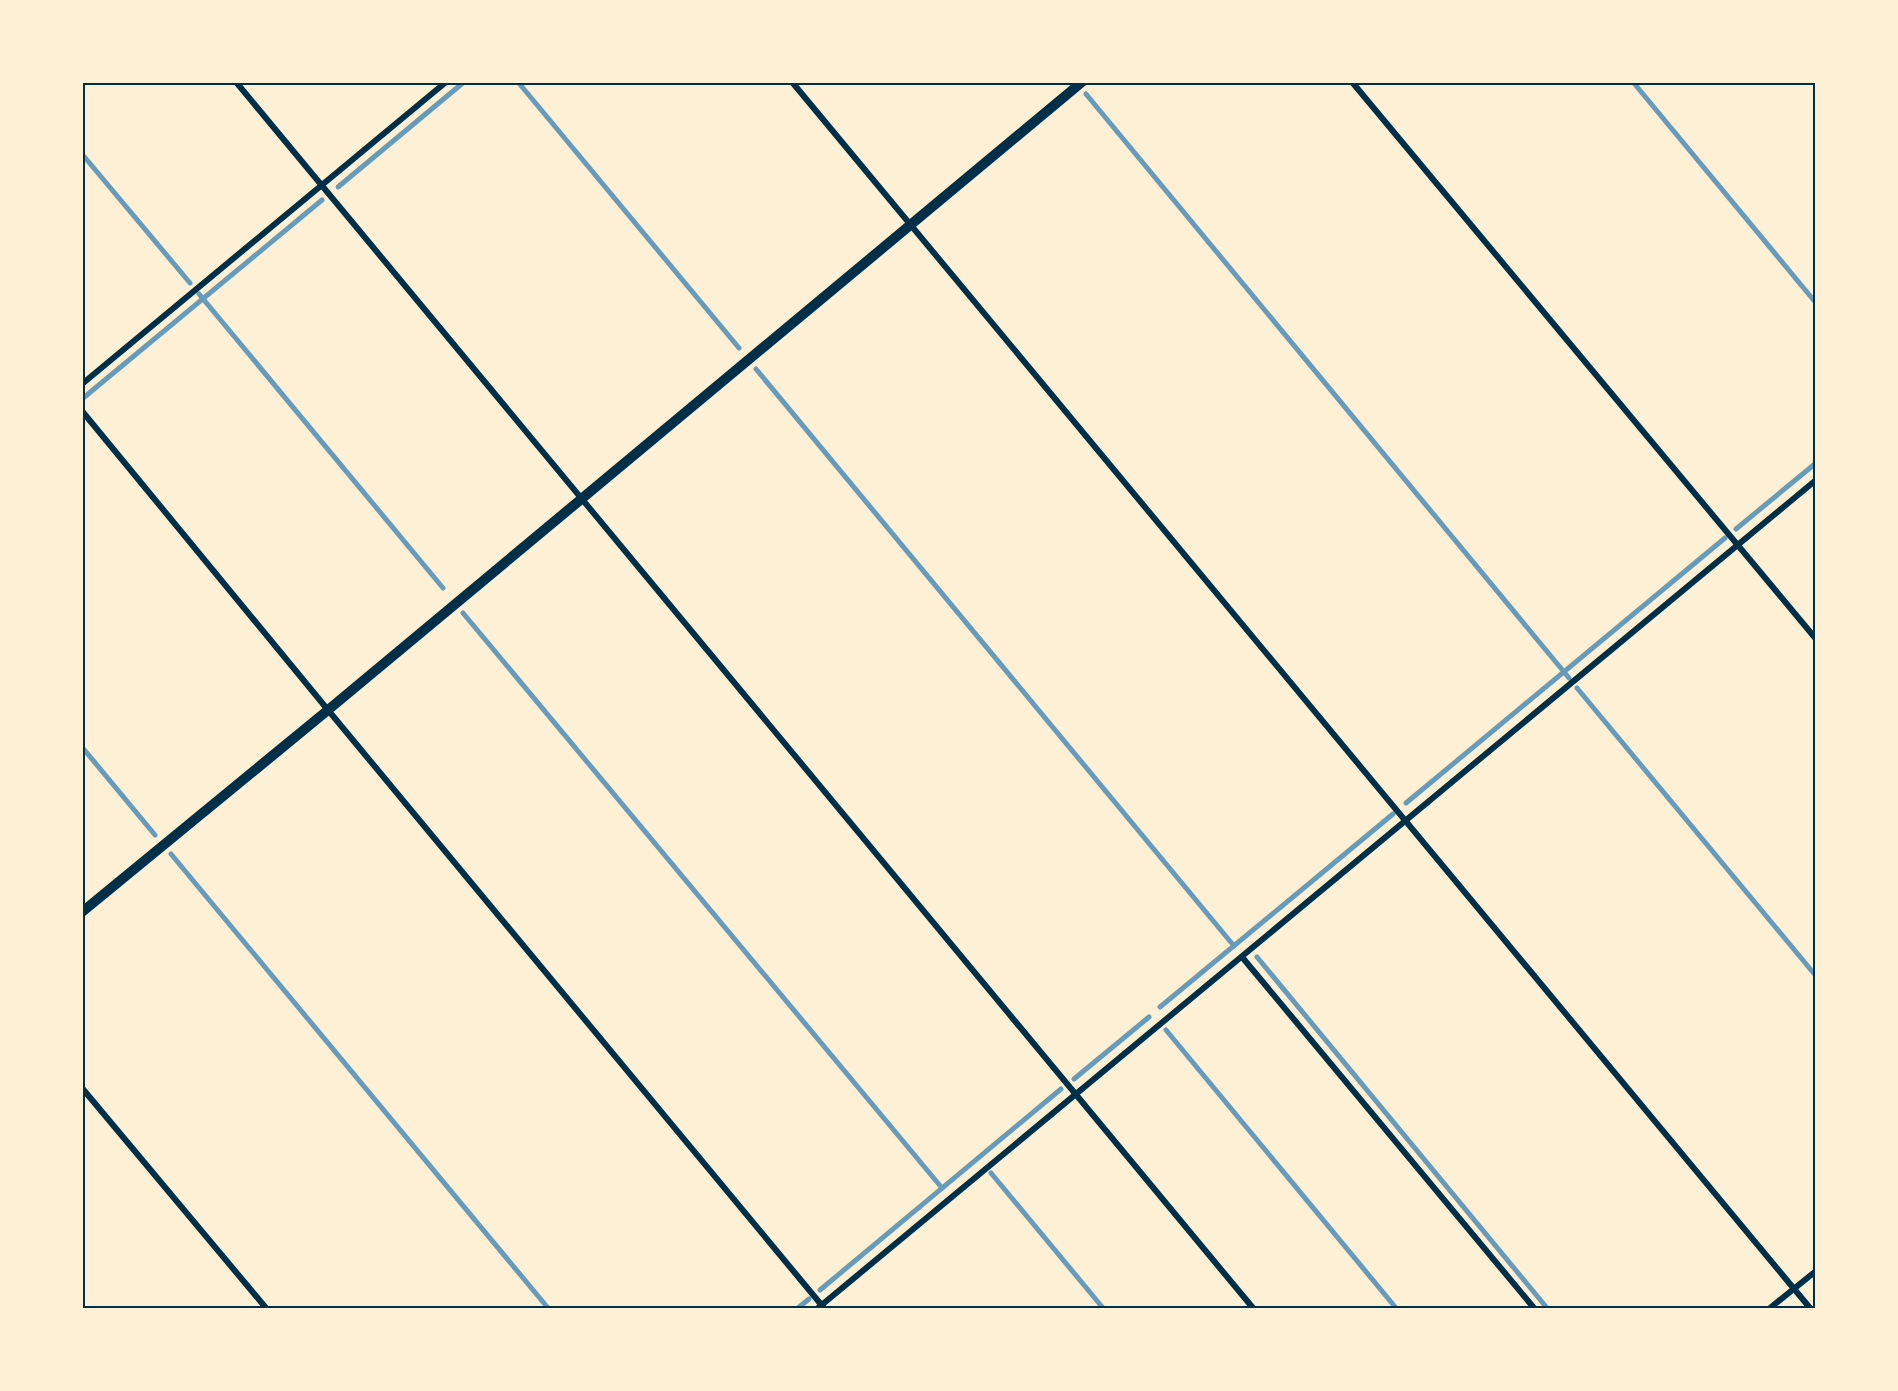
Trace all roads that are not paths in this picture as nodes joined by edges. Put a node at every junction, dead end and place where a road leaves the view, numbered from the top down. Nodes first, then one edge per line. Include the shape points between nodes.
1 (236, 82) edge
2 (446, 82) edge
3 (792, 82) edge
4 (1082, 82) edge
5 (1352, 82) edge
6 (321, 186) junction
7 (910, 224) junction
8 (82, 384) edge
9 (82, 411) edge
10 (1815, 480) edge
11 (581, 499) junction
12 (1737, 544) junction
13 (1815, 639) edge
14 (328, 710) junction
15 (1406, 820) junction
16 (82, 912) edge
17 (1242, 957) junction
18 (82, 1088) edge
19 (1077, 1095) junction
20 (1815, 1271) edge
21 (1793, 1289) junction
22 (821, 1307) edge
23 (266, 1308) edge
24 (1254, 1308) edge
25 (1534, 1308) edge
26 (1770, 1308) edge
27 (1810, 1308) edge

1 - 6 street
2 - 6 street
3 - 7 street
4 - 7 street
5 - 12 street
6 - 8 street
6 - 11 street
7 - 11 street
7 - 15 street
9 - 14 street
10 - 12 street
11 - 14 street
11 - 19 street
12 - 13 street
12 - 15 street
14 - 16 street
14 - 22 street
15 - 17 street
15 - 21 street
17 - 19 street
17 - 25 street
18 - 23 street
19 - 22 street
19 - 24 street
20 - 21 street
21 - 26 street
21 - 27 street

